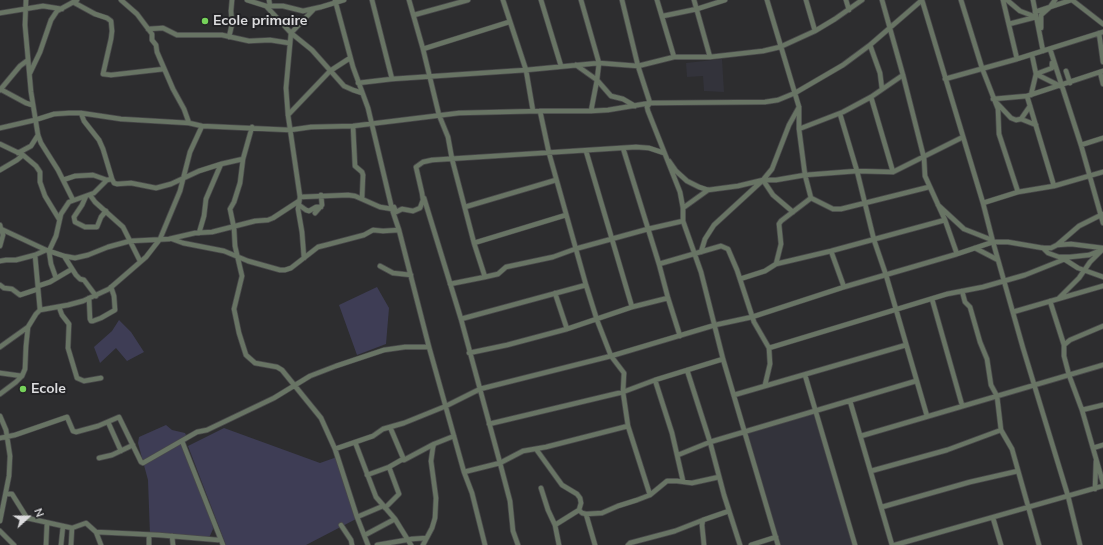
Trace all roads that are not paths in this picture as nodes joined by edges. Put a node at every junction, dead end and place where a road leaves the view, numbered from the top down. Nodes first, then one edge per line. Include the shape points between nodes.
1 (26, 0) edge
2 (121, 0) edge
3 (232, 0) edge
4 (248, 0) edge
5 (268, 0) edge
6 (344, 0) edge
7 (372, 0) edge
8 (409, 0) edge
9 (468, 0) edge
10 (503, 0) edge
11 (541, 0) edge
12 (581, 0) edge
13 (622, 0) edge
14 (657, 0) edge
15 (694, 0) edge
16 (725, 0) edge
17 (767, 0) edge
18 (806, 0) edge
19 (846, 0) edge
20 (862, 0) edge
21 (882, 0) edge
22 (922, 0) edge
23 (961, 0) edge
24 (1004, 0) edge
25 (1007, 0) edge
26 (1033, 0) edge
27 (1055, 0) edge
28 (1069, 0) edge
29 (75, 1) edge
30 (336, 1) edge
31 (268, 6) junction
32 (26, 8) junction
33 (1050, 8) junction
34 (62, 9) junction
35 (314, 9) junction
36 (697, 9) junction
37 (849, 10) junction
38 (0, 13) edge
39 (414, 15) junction
40 (1036, 15) junction
41 (663, 16) junction
42 (509, 22) junction
43 (1009, 24) junction
44 (1103, 24) edge
45 (890, 28) junction
46 (148, 29) junction
47 (815, 31) junction
48 (1039, 31) junction
49 (1101, 33) edge
50 (291, 34) junction
51 (229, 37) junction
52 (289, 43) junction
53 (870, 45) junction
54 (780, 47) junction
55 (1102, 48) edge
56 (423, 49) junction
57 (1050, 49) junction
58 (1043, 51) junction
59 (1032, 55) junction
60 (674, 57) junction
61 (350, 58) junction
62 (710, 58) junction
63 (1017, 59) junction
64 (28, 60) junction
65 (1103, 62) edge
66 (599, 63) junction
67 (576, 65) junction
68 (561, 66) junction
69 (638, 66) junction
70 (982, 68) junction
71 (164, 69) junction
72 (526, 70) junction
73 (330, 71) junction
74 (1061, 71) junction
75 (1102, 72) edge
76 (30, 73) junction
77 (1036, 74) junction
78 (903, 75) junction
79 (430, 76) junction
80 (392, 79) junction
81 (945, 79) junction
82 (597, 80) junction
83 (1070, 82) junction
84 (358, 83) junction
85 (1103, 84) edge
86 (1060, 86) junction
87 (0, 89) edge
88 (882, 89) junction
89 (362, 93) junction
90 (795, 93) junction
91 (1029, 96) junction
92 (871, 97) junction
93 (993, 98) junction
94 (650, 103) junction
95 (32, 105) junction
96 (634, 106) junction
97 (1030, 106) junction
98 (799, 107) junction
99 (533, 111) junction
100 (540, 111) junction
101 (591, 112) junction
102 (81, 113) junction
103 (840, 114) junction
104 (288, 115) junction
105 (440, 115) junction
106 (1020, 119) junction
107 (35, 120) junction
108 (189, 123) junction
109 (372, 124) junction
110 (202, 126) junction
111 (353, 126) junction
112 (1036, 126) junction
113 (0, 128) edge
114 (252, 128) junction
115 (799, 129) junction
116 (290, 130) junction
117 (38, 135) junction
118 (963, 137) junction
119 (1103, 138) edge
120 (0, 144) edge
121 (1081, 145) junction
122 (623, 148) junction
123 (586, 151) junction
124 (664, 152) junction
125 (549, 153) junction
126 (21, 154) junction
127 (924, 158) junction
128 (243, 159) junction
129 (452, 159) junction
130 (221, 164) junction
131 (0, 170) edge
132 (857, 171) junction
133 (893, 172) junction
134 (1103, 172) edge
135 (805, 175) junction
136 (1090, 177) junction
137 (183, 178) junction
138 (63, 180) junction
139 (109, 180) junction
140 (556, 180) junction
141 (763, 180) junction
142 (1054, 186) junction
143 (929, 187) junction
144 (708, 190) junction
145 (1018, 192) junction
146 (422, 193) junction
147 (322, 195) junction
148 (88, 196) junction
149 (811, 198) junction
150 (362, 199) junction
151 (74, 200) junction
152 (390, 200) junction
153 (299, 201) junction
154 (865, 203) junction
155 (983, 203) junction
156 (937, 204) junction
157 (320, 207) junction
158 (465, 207) junction
159 (683, 208) junction
160 (392, 209) junction
161 (106, 211) junction
162 (793, 212) junction
163 (315, 214) dead end
164 (1102, 214) edge
165 (566, 215) junction
166 (59, 219) junction
167 (945, 220) junction
168 (683, 221) junction
169 (1103, 223) edge
170 (0, 228) edge
171 (234, 228) junction
172 (648, 229) junction
173 (399, 230) junction
174 (200, 233) junction
175 (171, 238) junction
176 (612, 239) junction
177 (160, 240) junction
178 (874, 240) junction
179 (130, 241) junction
180 (992, 241) junction
181 (474, 243) junction
182 (1057, 245) junction
183 (0, 246) edge
184 (974, 248) junction
185 (1043, 248) junction
186 (576, 249) junction
187 (1103, 249) edge
188 (48, 250) junction
189 (831, 251) junction
190 (702, 252) junction
191 (694, 254) junction
192 (957, 254) junction
193 (35, 255) junction
194 (64, 256) junction
195 (237, 256) junction
196 (304, 258) junction
197 (1067, 258) junction
198 (998, 260) junction
199 (0, 261) edge
200 (140, 261) junction
201 (659, 264) junction
202 (776, 264) junction
203 (380, 266) dead end
204 (72, 269) junction
205 (1084, 271) junction
206 (886, 275) junction
207 (411, 276) junction
208 (485, 277) junction
209 (1103, 277) edge
210 (56, 278) junction
211 (740, 280) junction
212 (1004, 281) junction
213 (450, 284) junction
214 (0, 285) edge
215 (586, 285) junction
216 (1103, 286) edge
217 (111, 287) junction
218 (844, 287) junction
219 (38, 288) junction
220 (962, 291) junction
221 (555, 293) junction
222 (96, 296) junction
223 (89, 298) junction
224 (668, 298) junction
225 (932, 299) junction
226 (1058, 299) junction
227 (1050, 301) junction
228 (59, 307) junction
229 (632, 307) junction
230 (40, 310) junction
231 (896, 310) junction
232 (1013, 312) junction
233 (752, 317) junction
234 (461, 319) junction
235 (596, 320) junction
236 (715, 325) junction
237 (1103, 326) edge
238 (28, 327) junction
239 (567, 329) junction
240 (680, 336) junction
241 (906, 345) junction
242 (1064, 345) junction
243 (0, 347) edge
244 (429, 347) junction
245 (769, 348) junction
246 (469, 353) junction
247 (611, 356) junction
248 (723, 359) junction
249 (1103, 365) edge
250 (687, 370) junction
251 (0, 373) edge
252 (805, 375) junction
253 (1069, 375) junction
254 (22, 376) junction
255 (101, 378) dead end
256 (656, 380) junction
257 (916, 381) junction
258 (294, 386) junction
259 (765, 386) junction
260 (1034, 386) junction
261 (480, 389) junction
262 (623, 392) junction
263 (0, 394) edge
264 (734, 395) junction
265 (997, 396) junction
266 (850, 401) junction
267 (962, 405) junction
268 (1103, 405) edge
269 (446, 406) junction
270 (815, 410) junction
271 (1082, 410) junction
272 (0, 416) edge
273 (927, 416) junction
274 (108, 422) junction
275 (489, 424) junction
276 (628, 426) junction
277 (390, 427) junction
278 (1002, 430) junction
279 (745, 431) junction
280 (454, 436) junction
281 (861, 436) junction
282 (7, 437) junction
283 (0, 438) edge
284 (182, 441) junction
285 (355, 442) junction
286 (710, 442) junction
287 (434, 444) junction
288 (133, 445) junction
289 (1103, 445) edge
290 (1093, 448) junction
291 (335, 449) junction
292 (536, 449) junction
293 (121, 451) junction
294 (678, 455) junction
295 (99, 458) dead end
296 (1096, 458) junction
297 (403, 459) junction
298 (500, 463) junction
299 (389, 467) junction
300 (872, 471) junction
301 (1018, 471) junction
302 (464, 472) junction
303 (367, 475) junction
304 (719, 477) junction
305 (683, 481) junction
306 (1103, 483) edge
307 (1103, 486) edge
308 (541, 488) dead end
309 (1095, 489) junction
310 (6, 494) junction
311 (650, 495) junction
312 (1068, 496) junction
313 (384, 507) junction
314 (882, 507) junction
315 (1029, 508) junction
316 (580, 510) junction
317 (729, 511) junction
318 (586, 514) junction
319 (357, 516) junction
320 (993, 518) junction
321 (395, 519) junction
322 (703, 520) junction
323 (0, 521) edge
324 (47, 523) junction
325 (341, 525) dead end
326 (555, 525) junction
327 (63, 526) junction
328 (72, 528) junction
329 (0, 531) edge
330 (96, 532) junction
331 (149, 535) junction
332 (365, 535) junction
333 (172, 536) junction
334 (776, 537) junction
335 (426, 538) junction
336 (406, 539) junction
337 (218, 540) edge
338 (14, 545) edge
339 (46, 545) edge
340 (61, 545) edge
341 (71, 545) edge
342 (101, 545) edge
343 (149, 545) edge
344 (173, 545) edge
345 (223, 545) edge
346 (352, 545) edge
347 (368, 545) edge
348 (377, 545) edge
349 (411, 545) edge
350 (423, 545) edge
351 (485, 545) edge
352 (518, 545) edge
353 (559, 545) edge
354 (595, 545) edge
355 (628, 545) edge
356 (704, 545) edge
357 (740, 545) edge
358 (751, 545) edge
359 (778, 545) edge
360 (855, 545) edge
361 (894, 545) edge
362 (1001, 545) edge
363 (1039, 545) edge
364 (1080, 545) edge

1 - 32 street
2 - 46 street via 137,14
3 - 51 street
4 - 31 street
5 - 31 street
6 - 30 street
7 - 80 street
8 - 39 street
9 - 39 street
10 - 42 street
11 - 68 street
12 - 66 street
13 - 69 street
14 - 41 street
15 - 36 street
16 - 36 street
17 - 54 street
18 - 47 street
19 - 37 street
20 - 37 street
21 - 45 street
22 - 45 street
22 - 81 street
23 - 70 street
24 - 43 street
25 - 40 street via 1020,11
26 - 40 street
27 - 33 street
28 - 33 street
28 - 44 street
29 - 34 street
29 - 71 street via 111,21 111,39 103,74
30 - 35 street
30 - 61 street
31 - 35 street via 283,6 303,11
31 - 50 street
32 - 34 street via 43,6
32 - 38 street
32 - 64 street
33 - 40 street
33 - 48 street via 1041,15
34 - 76 street via 57,11 51,20
35 - 50 street
36 - 41 street
36 - 62 street
37 - 47 street
39 - 56 street
40 - 43 street
40 - 48 street
41 - 60 street
42 - 56 street
42 - 72 street
43 - 63 street
45 - 53 street
45 - 78 street
46 - 51 street via 163,28 177,35
46 - 71 street
47 - 54 street
48 - 58 street
49 - 55 street
49 - 57 street
50 - 52 street
50 - 73 street via 304,43
51 - 52 street
52 - 104 street via 286,88
53 - 88 street via 880,73
53 - 90 street via 843,65
54 - 62 street
54 - 90 street
55 - 65 street
56 - 79 street
57 - 58 street
57 - 74 street
57 - 77 street via 1052,68
58 - 59 street
59 - 63 street
59 - 77 street
60 - 62 street
60 - 69 street
61 - 73 street
61 - 84 street
63 - 70 street
64 - 76 street
64 - 87 street
66 - 67 street
66 - 69 street
66 - 82 street
67 - 68 street
67 - 82 street
68 - 72 street
69 - 94 street
70 - 81 street
70 - 93 street
71 - 108 street
72 - 79 street
72 - 99 street
73 - 89 street via 344,86
73 - 104 street
74 - 83 street
74 - 86 street
75 - 83 street
75 - 85 street
76 - 95 street
77 - 86 street
77 - 91 street
78 - 88 street
78 - 127 street
79 - 80 street
79 - 105 street
80 - 84 street
81 - 118 street
82 - 96 street via 611,96 623,99
82 - 101 street
83 - 86 street
84 - 89 street
86 - 91 street
86 - 121 street
87 - 95 street
88 - 92 street
89 - 109 street
90 - 94 street via 765,102
90 - 98 street
91 - 93 street
91 - 97 street
92 - 103 street
92 - 133 street
93 - 106 street via 1012,118
93 - 145 street via 998,109 998,134
94 - 96 street
94 - 124 street via 648,111
95 - 107 street
96 - 101 street
97 - 106 street
97 - 112 street
98 - 115 street
98 - 141 street via 772,169
99 - 100 street
99 - 105 street
100 - 101 street
100 - 125 street
102 - 107 street via 54,114
102 - 108 street via 121,119
102 - 139 street via 101,144
103 - 115 street
103 - 132 street
104 - 116 street
105 - 109 street
105 - 129 street
106 - 112 street
107 - 113 street
107 - 117 street
108 - 110 street
109 - 111 street
109 - 152 street
110 - 114 street
110 - 137 street via 190,152
111 - 116 street
111 - 150 street via 355,166 363,175
112 - 142 street
114 - 116 street
114 - 128 street
115 - 135 street
116 - 153 street
117 - 126 street via 31,146
117 - 138 street
118 - 127 street
118 - 155 street
119 - 121 street
120 - 126 street
121 - 136 street
122 - 123 street
122 - 124 street via 649,148
122 - 172 street
123 - 125 street
123 - 176 street
124 - 144 street via 676,171 687,181
124 - 159 street via 680,192
125 - 129 street
125 - 140 street
126 - 131 street via 17,160
126 - 166 street via 39,170 45,196
127 - 133 street
127 - 143 street via 925,176
128 - 130 street
128 - 171 street via 240,183 230,209
129 - 146 street via 432,160 416,167
129 - 158 street
130 - 137 street
130 - 174 street via 206,199
132 - 133 street
132 - 135 street
132 - 154 street
134 - 136 street
135 - 141 street
135 - 149 street
136 - 142 street
136 - 164 street
137 - 139 street via 156,188 131,183 117,184
137 - 177 street
138 - 139 street via 93,175
138 - 151 street
139 - 148 street via 98,191
140 - 158 street
140 - 165 street
141 - 144 street
141 - 162 street via 773,195
141 - 190 street via 714,225 705,239
142 - 145 street
143 - 154 street
143 - 156 street
144 - 159 street
145 - 155 street
146 - 152 street via 420,208 413,211 402,209 396,212
146 - 213 street
147 - 150 street via 348,195
147 - 153 street
147 - 157 street
148 - 151 street
148 - 161 street
148 - 161 street via 74,217 75,222 86,227 97,227
149 - 154 street via 832,209
149 - 162 street
150 - 160 street
151 - 166 street via 65,207
152 - 160 street
153 - 157 street via 309,211
153 - 171 street via 273,218
153 - 196 street
154 - 178 street
155 - 180 street
156 - 167 street
156 - 180 street via 964,229
157 - 163 street
158 - 181 street
159 - 168 street
160 - 173 street
161 - 179 street via 123,228
162 - 202 street via 779,224 781,244
164 - 169 street
164 - 182 street via 1079,226
165 - 181 street
165 - 186 street
166 - 188 street via 56,236
167 - 178 street
167 - 192 street
168 - 172 street
168 - 191 street
170 - 183 street via 3,235
170 - 188 street
171 - 174 street
171 - 195 street
172 - 176 street
172 - 201 street
173 - 196 street via 373,230 364,235 318,247
173 - 207 street
174 - 175 street
175 - 177 street
175 - 195 street
176 - 186 street
176 - 229 street
177 - 179 street
177 - 200 street
178 - 189 street
178 - 206 street
179 - 194 street via 83,257
179 - 200 street
180 - 184 street
180 - 185 street
180 - 198 street
181 - 208 street
182 - 185 street
182 - 187 street via 1071,244
184 - 192 street
184 - 198 street
185 - 197 street via 1048,253
186 - 208 street via 553,257 506,267 498,274
186 - 215 street
187 - 197 street via 1089,255
187 - 205 street
188 - 193 street
188 - 194 street
188 - 210 street
189 - 202 street
189 - 218 street
190 - 191 street
190 - 211 street via 721,246 728,249
191 - 201 street
191 - 236 street
192 - 206 street
193 - 199 street
193 - 219 street
194 - 204 street
195 - 196 street via 280,270 291,268
195 - 258 street via 242,281 234,313 244,352 255,363 279,368
197 - 205 street
197 - 212 street
198 - 212 street
200 - 217 street
201 - 224 street
202 - 211 street
203 - 207 street via 393,273
204 - 210 street
204 - 222 street
205 - 209 street
205 - 226 street
206 - 218 street
206 - 231 street
207 - 244 street
208 - 213 street
210 - 219 street
211 - 233 street
212 - 220 street
212 - 232 street
213 - 234 street
214 - 219 street via 20,295
215 - 221 street
215 - 235 street
216 - 226 street
217 - 222 street
217 - 223 street via 115,310 93,321 90,319
218 - 233 street
219 - 230 street
220 - 225 street
220 - 265 street via 965,302 970,307 987,359 991,385
221 - 234 street
221 - 239 street
222 - 223 street
223 - 228 street
224 - 229 street
224 - 240 street
225 - 231 street
225 - 267 street
226 - 227 street
227 - 232 street
227 - 242 street
228 - 230 street
228 - 255 street via 69,324 68,348 77,378 84,381
229 - 235 street
230 - 238 street
231 - 241 street
231 - 245 street
232 - 260 street
233 - 236 street
233 - 245 street
234 - 246 street
235 - 239 street
235 - 247 street
236 - 240 street
236 - 248 street
237 - 242 street
238 - 243 street
238 - 254 street via 25,369
239 - 246 street
240 - 247 street
241 - 252 street
241 - 257 street
242 - 253 street
244 - 258 street via 384,350 340,364 303,379
244 - 269 street
245 - 259 street via 770,364
246 - 261 street
247 - 261 street
247 - 262 street via 624,373
248 - 250 street
248 - 264 street
249 - 253 street
250 - 256 street
250 - 286 street
251 - 254 street
252 - 259 street
252 - 270 street
253 - 260 street
253 - 271 street
254 - 263 street
256 - 262 street
256 - 294 street
257 - 266 street
257 - 273 street
258 - 284 street
258 - 291 street via 321,418
259 - 264 street
260 - 265 street
260 - 312 street
261 - 269 street
261 - 275 street
262 - 275 street
262 - 276 street
264 - 279 street
265 - 267 street
265 - 278 street
266 - 270 street
266 - 281 street
267 - 273 street
268 - 271 street
269 - 277 street
269 - 280 street
270 - 279 street
270 - 360 street
271 - 290 street
272 - 282 street
273 - 281 street
274 - 282 street via 74,432 67,417
274 - 288 street via 119,417
274 - 293 street
275 - 298 street
276 - 292 street
276 - 311 street
277 - 285 street
277 - 297 street
278 - 300 street via 946,450
278 - 301 street via 1012,449
279 - 286 street
279 - 334 street
280 - 287 street
280 - 302 street
281 - 300 street
282 - 283 street
282 - 310 street via 10,456
284 - 288 street via 143,463
284 - 337 street
285 - 291 street
285 - 303 street
286 - 294 street
286 - 304 street
287 - 297 street
287 - 335 street via 431,461 436,508 432,528
288 - 293 street
289 - 290 street
290 - 296 street
291 - 319 street
292 - 298 street via 523,450
292 - 316 street via 562,485 580,498
293 - 295 street
294 - 305 street
296 - 306 street
296 - 309 street
297 - 299 street
298 - 302 street
298 - 352 street
299 - 303 street
299 - 313 street via 399,494
300 - 314 street
301 - 314 street
301 - 315 street
302 - 351 street
303 - 313 street
304 - 305 street via 692,483
304 - 317 street
305 - 311 street via 667,482
307 - 309 street
308 - 326 street
309 - 312 street
310 - 323 street
310 - 324 street via 12,494 27,518
311 - 318 street via 602,513
312 - 315 street
312 - 364 street
313 - 319 street
313 - 321 street
314 - 361 street
315 - 320 street
315 - 363 street
316 - 318 street
316 - 326 street
317 - 322 street
317 - 357 street
318 - 354 street
319 - 332 street
320 - 361 street
320 - 362 street
321 - 332 street
321 - 336 street
322 - 355 street
322 - 356 street
324 - 327 street
324 - 339 street
325 - 346 street
326 - 353 street
327 - 328 street
327 - 340 street
328 - 330 street via 86,523
328 - 341 street
329 - 338 street
330 - 331 street
330 - 342 street
331 - 333 street
331 - 343 street
332 - 347 street
333 - 337 street
333 - 344 street
334 - 358 street
334 - 359 street
335 - 336 street
335 - 350 street
336 - 348 street
336 - 349 street
337 - 345 street

